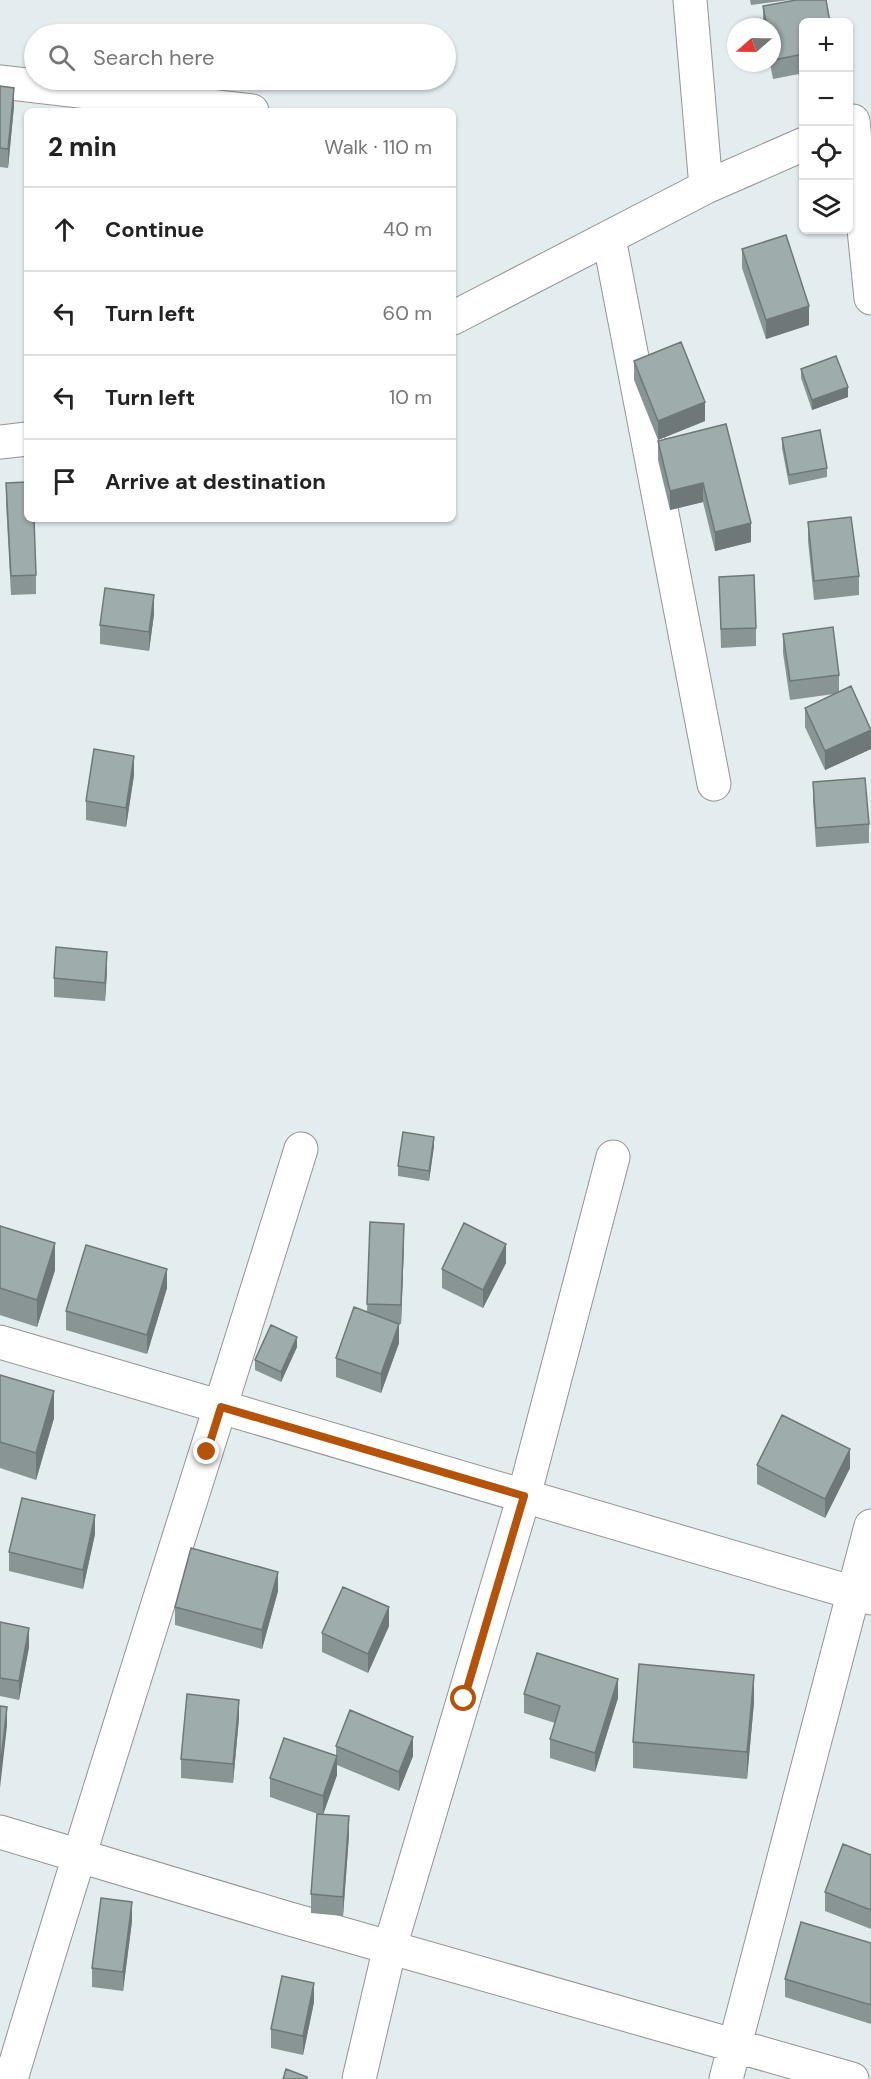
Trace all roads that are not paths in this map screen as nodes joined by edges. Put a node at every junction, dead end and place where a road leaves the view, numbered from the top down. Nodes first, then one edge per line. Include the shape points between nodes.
1 (690, 0) edge
2 (0, 82) edge
3 (24, 85) edge
4 (70, 90) edge
5 (226, 108) edge
6 (858, 119) edge
7 (799, 146) edge
8 (706, 188) junction
9 (609, 238) junction
10 (871, 298) edge
11 (456, 316) edge
12 (24, 439) edge
13 (0, 442) edge
14 (714, 784) dead end
15 (301, 1149) dead end
16 (613, 1157) dead end
17 (0, 1342) edge
18 (221, 1407) junction
19 (524, 1496) junction
20 (871, 1526) edge
21 (862, 1595) edge
22 (0, 1832) edge
23 (78, 1855) junction
24 (390, 1947) junction
25 (736, 2046) junction
26 (11, 2079) edge
27 (359, 2079) edge
28 (726, 2079) edge
29 (852, 2079) edge

1 - 8 street
2 - 3 street
4 - 5 street
6 - 10 street
7 - 8 street
8 - 9 street
9 - 11 street
9 - 14 street
12 - 13 street
15 - 18 street
16 - 19 street
17 - 18 street
18 - 19 street
18 - 23 street
19 - 21 street
19 - 24 street
20 - 21 street
21 - 25 street
22 - 23 street
23 - 24 street
23 - 26 street
24 - 25 street
24 - 27 street
25 - 28 street
25 - 29 street

